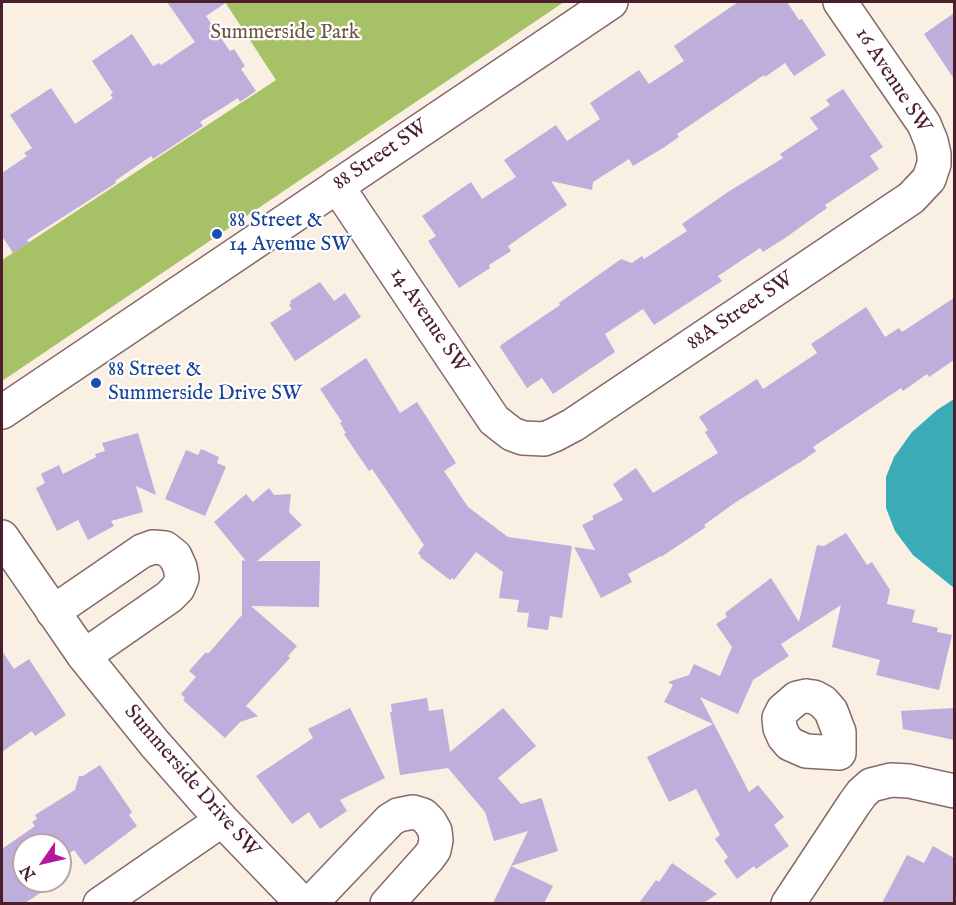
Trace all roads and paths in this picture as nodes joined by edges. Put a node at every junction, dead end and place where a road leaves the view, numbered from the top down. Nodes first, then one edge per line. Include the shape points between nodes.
1 (611, 2) edge
2 (840, 2) edge
3 (934, 165) joint
4 (337, 186) junction
5 (2, 412) edge
6 (533, 440) joint
7 (2, 537) edge
8 (11, 571) edge
9 (53, 612) junction
10 (84, 656) junction
11 (839, 753) dead end
12 (872, 785) junction
13 (954, 791) edge
14 (222, 820) junction
15 (100, 903) edge
16 (303, 903) edge
17 (310, 903) edge
18 (387, 903) edge
19 (788, 903) edge

1 - 4 street, 88 Street SW
2 - 3 street, 16 Avenue SW via 924,124
3 - 6 street, 88A Street SW via 930,179 912,198 573,425
4 - 5 street, 88 Street SW
4 - 6 street, 14 Avenue SW via 494,420 512,434
7 - 8 street, Summerside Drive SW
8 - 9 street, Summerside Drive SW
9 - 10 street, Summerside Drive SW
9 - 10 street via 142,551 165,548 175,556 182,578 178,588
10 - 14 street, Summerside Drive SW
11 - 12 street
12 - 13 street via 909,781
12 - 19 street via 854,804
14 - 15 street
14 - 16 street, Summerside Drive SW
17 - 18 street via 390,820 413,812 423,815 435,831 434,849

